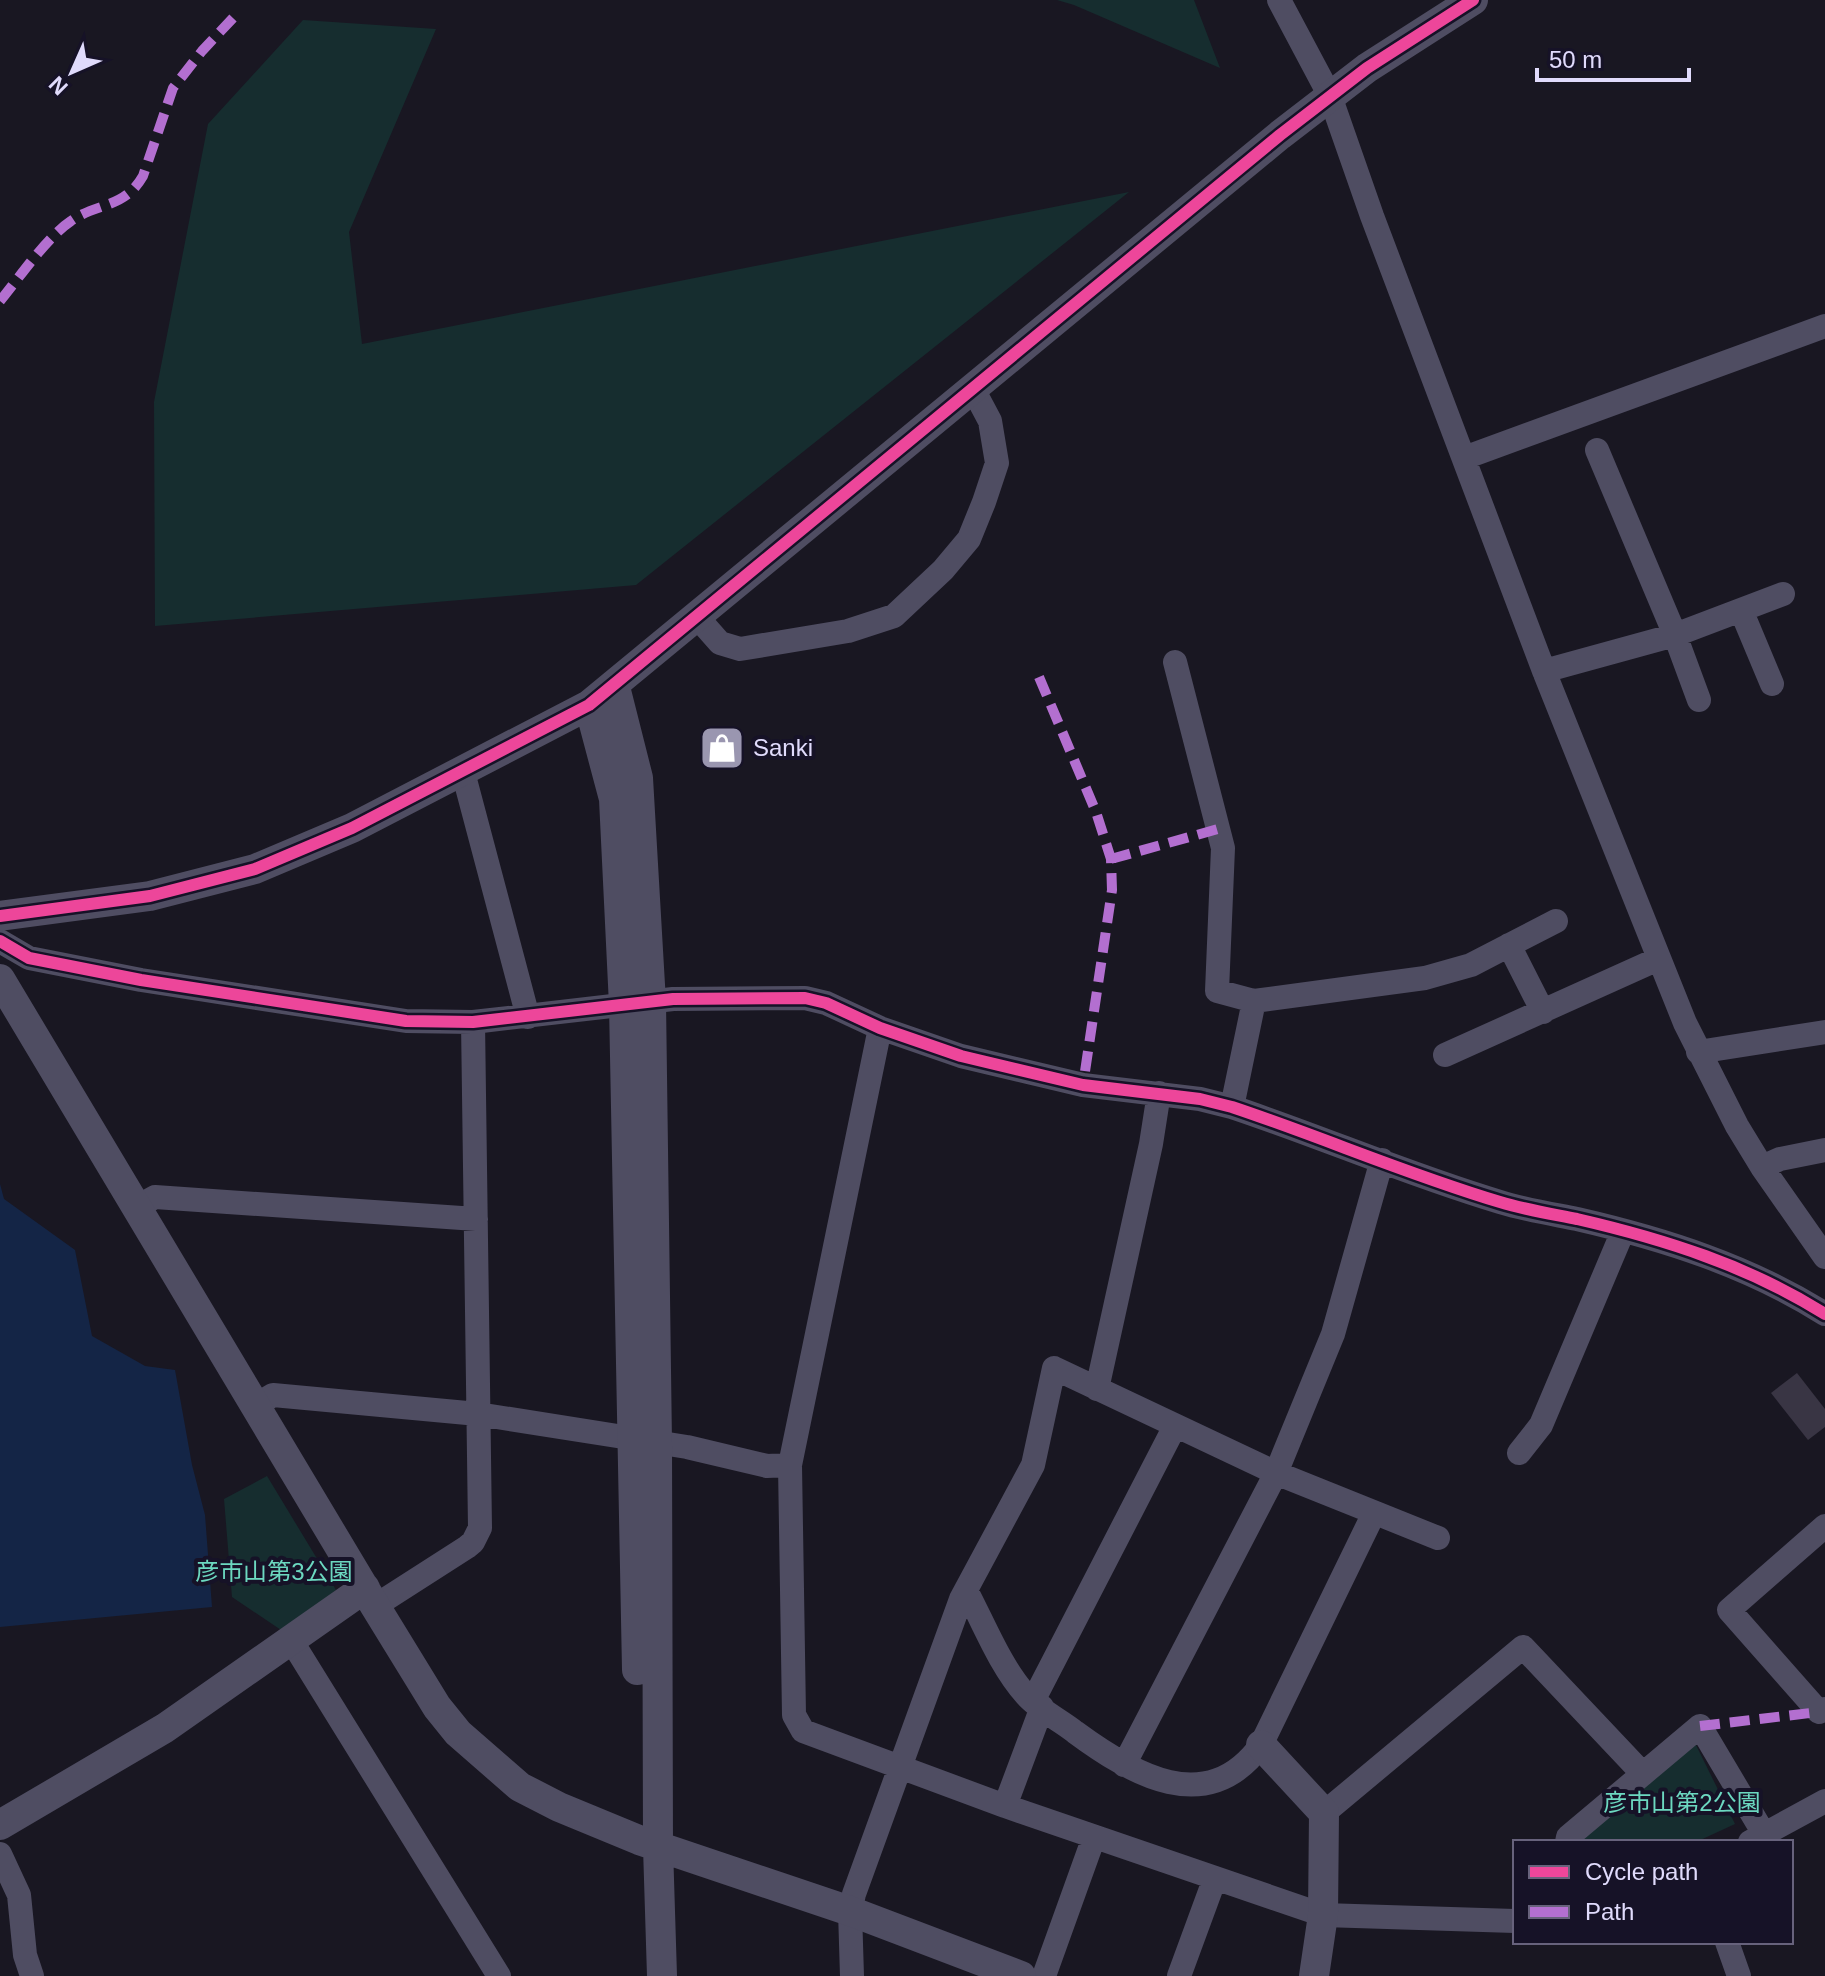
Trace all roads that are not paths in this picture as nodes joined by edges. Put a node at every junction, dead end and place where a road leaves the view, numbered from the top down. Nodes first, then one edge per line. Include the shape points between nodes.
1 (1279, 0) edge
2 (1473, 0) edge
3 (1330, 96) junction
4 (1825, 326) edge
5 (973, 389) junction
6 (1597, 450) dead end
7 (1464, 458) junction
8 (1783, 594) dead end
9 (1741, 610) junction
10 (697, 617) junction
11 (1675, 635) junction
12 (1175, 662) dead end
13 (1544, 671) junction
14 (1772, 684) dead end
15 (615, 687) junction
16 (1699, 700) dead end
17 (589, 705) junction
18 (463, 772) junction
19 (0, 916) edge
20 (1556, 921) dead end
21 (0, 941) edge
22 (1509, 945) junction
23 (1658, 959) junction
24 (0, 979) edge
25 (1254, 1001) junction
26 (638, 1003) junction
27 (1543, 1012) junction
28 (528, 1017) junction
29 (473, 1022) junction
30 (880, 1028) junction
31 (1825, 1032) edge
32 (1698, 1052) junction
33 (1445, 1055) dead end
34 (1159, 1093) junction
35 (1232, 1107) junction
36 (1825, 1150) edge
37 (1382, 1160) junction
38 (1762, 1167) junction
39 (135, 1208) junction
40 (476, 1219) junction
41 (1623, 1231) junction
42 (1825, 1257) edge
43 (1825, 1314) edge
44 (1097, 1389) junction
45 (254, 1406) junction
46 (478, 1414) junction
47 (1175, 1426) junction
48 (646, 1441) junction
49 (1519, 1453) dead end
50 (790, 1465) junction
51 (1276, 1473) junction
52 (1374, 1513) junction
53 (1825, 1526) edge
54 (1438, 1538) dead end
55 (966, 1590) junction
56 (370, 1597) junction
57 (291, 1640) junction
58 (1037, 1704) junction
59 (1825, 1709) edge
60 (1261, 1745) junction
61 (1124, 1765) junction
62 (898, 1767) junction
63 (1643, 1774) junction
64 (1825, 1801) edge
65 (1005, 1806) junction
66 (1324, 1813) junction
67 (0, 1825) edge
68 (1094, 1837) junction
69 (1757, 1838) edge
70 (1567, 1840) edge
71 (649, 1844) junction
72 (0, 1854) edge
73 (1215, 1878) junction
74 (850, 1911) junction
75 (1323, 1915) junction
76 (1513, 1921) edge
77 (1728, 1944) edge
78 (32, 1976) edge
79 (499, 1976) edge
80 (641, 1976) edge
81 (662, 1976) edge
82 (852, 1976) edge
83 (1021, 1976) edge
84 (1044, 1976) edge
85 (1179, 1976) edge
86 (1314, 1976) edge
87 (1739, 1976) edge

1 - 3 street
2 - 3 street
3 - 5 street
3 - 7 street
4 - 7 street
5 - 10 street
5 - 10 street via 990,421 997,463 984,502 969,539 894,616 848,631 740,649 720,643
6 - 11 street
7 - 13 street
8 - 9 street
9 - 11 street
9 - 14 street
10 - 15 street
11 - 13 street
11 - 16 street
12 - 25 street via 1223,848 1217,991
13 - 23 street
15 - 17 street
15 - 26 street via 638,778
17 - 18 street
17 - 26 street via 614,799
18 - 19 street via 255,869 150,896
18 - 28 street
20 - 22 street
21 - 29 street via 29,958 141,980 406,1021
22 - 25 street via 1471,965 1425,978
22 - 27 street
23 - 27 street
23 - 32 street
24 - 39 street
25 - 35 street
26 - 28 street
26 - 30 street via 805,998
26 - 48 street
27 - 33 street
28 - 29 street
29 - 40 street
30 - 34 street via 961,1056 1083,1085
30 - 50 street
31 - 32 street
32 - 38 street
34 - 35 street
34 - 44 street
35 - 37 street
36 - 38 street
37 - 41 street via 1504,1203
37 - 51 street via 1333,1334
38 - 42 street
39 - 40 street via 155,1197
39 - 45 street
40 - 46 street
41 - 43 street via 1731,1265
41 - 49 street via 1541,1425
44 - 47 street
44 - 55 street via 1054,1368 1033,1465
45 - 46 street via 273,1395
45 - 56 street
46 - 48 street
46 - 56 street via 478,1535 467,1547
47 - 51 street
47 - 58 street
48 - 50 street via 767,1466
48 - 71 street
50 - 62 street via 796,1722 803,1731
51 - 52 street
51 - 61 street
52 - 54 street
52 - 60 street
53 - 59 street via 1729,1610 1819,1712
55 - 58 street via 1012,1676
55 - 62 street
56 - 57 street
56 - 71 street via 437,1707 491,1764 559,1807
57 - 67 street via 165,1728
57 - 79 street
58 - 61 street
58 - 65 street
60 - 61 street via 1249,1761 1220,1781 1185,1785
60 - 66 street
62 - 65 street
62 - 74 street
63 - 66 street via 1523,1647
63 - 69 street via 1700,1726
63 - 70 street
64 - 69 street
65 - 68 street
66 - 75 street
68 - 73 street
68 - 84 street
71 - 74 street
71 - 80 street
71 - 81 street
72 - 78 street via 19,1895
73 - 75 street
73 - 85 street
74 - 82 street
74 - 83 street
75 - 76 street
75 - 86 street
77 - 87 street

